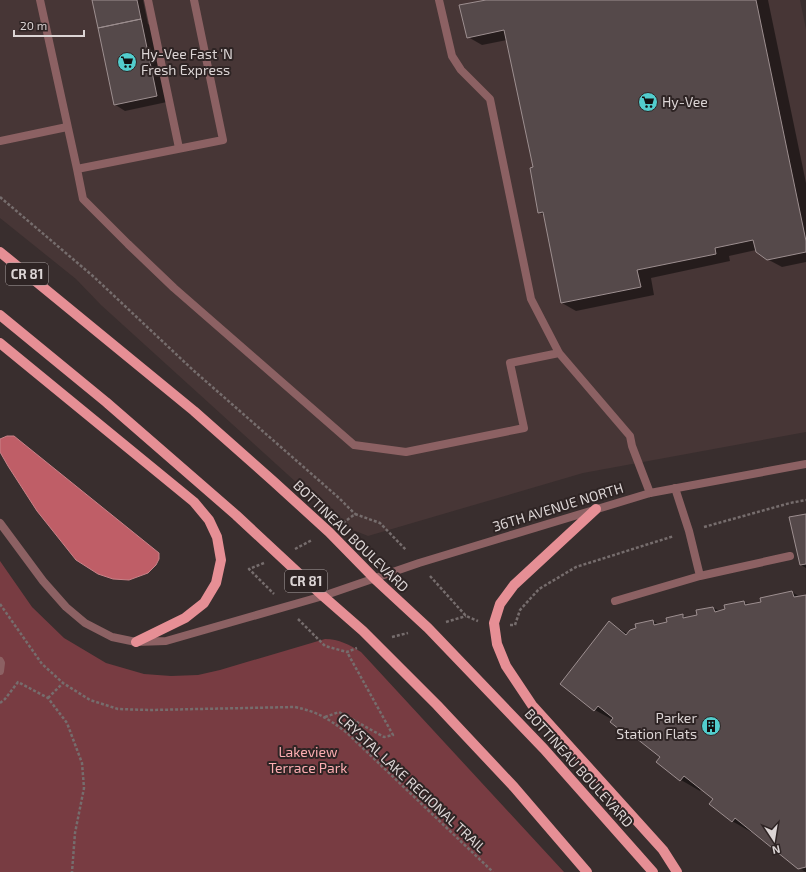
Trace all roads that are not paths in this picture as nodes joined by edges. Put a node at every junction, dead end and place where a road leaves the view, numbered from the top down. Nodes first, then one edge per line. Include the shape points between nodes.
1 (40, 0) edge
2 (148, 0) edge
3 (194, 0) edge
4 (439, 0) edge
5 (67, 127) junction
6 (0, 141) edge
7 (179, 148) junction
8 (77, 169) junction
9 (0, 252) edge
10 (0, 315) edge
11 (0, 343) edge
12 (559, 354) junction
13 (806, 464) edge
14 (675, 488) junction
15 (650, 493) junction
16 (596, 509) junction
17 (0, 522) edge
18 (790, 556) dead end
19 (700, 576) junction
20 (375, 579) junction
21 (323, 596) junction
22 (615, 601) dead end
23 (136, 642) junction
24 (0, 661) edge
25 (0, 671) edge
26 (587, 872) edge
27 (653, 872) edge
28 (677, 872) edge

1 - 5 street
2 - 7 street
3 - 7 street via 223,140
4 - 12 street via 452,56 461,70 490,99 531,299
5 - 6 street
5 - 8 street
7 - 8 street
8 - 12 street via 83,200 174,288 354,445 406,452 524,428 510,363
9 - 20 main road, BOTTINEAU BOULEVARD / CR 81 via 194,411 317,522
10 - 21 main road, CR 81 via 106,402 236,515
11 - 23 main road via 194,502 217,537 221,560 216,583 204,603 185,618
12 - 15 street via 630,436
13 - 14 street, 36TH AVENUE NORTH
14 - 15 street, 36TH AVENUE NORTH
14 - 19 street
15 - 16 street, 36TH AVENUE NORTH
16 - 20 street, 36TH AVENUE NORTH
16 - 28 main road via 514,584 500,604 494,623 497,644 506,666 532,705 663,850
17 - 23 street, 36TH AVENUE NORTH via 66,608 85,623 112,638
18 - 19 street
19 - 22 street
20 - 21 street, 36TH AVENUE NORTH
20 - 27 main road, BOTTINEAU BOULEVARD / CR 81 via 428,628 544,749
21 - 23 street, 36TH AVENUE NORTH via 166,641
21 - 26 main road, CR 81 via 363,631 437,704 514,787
24 - 25 street

